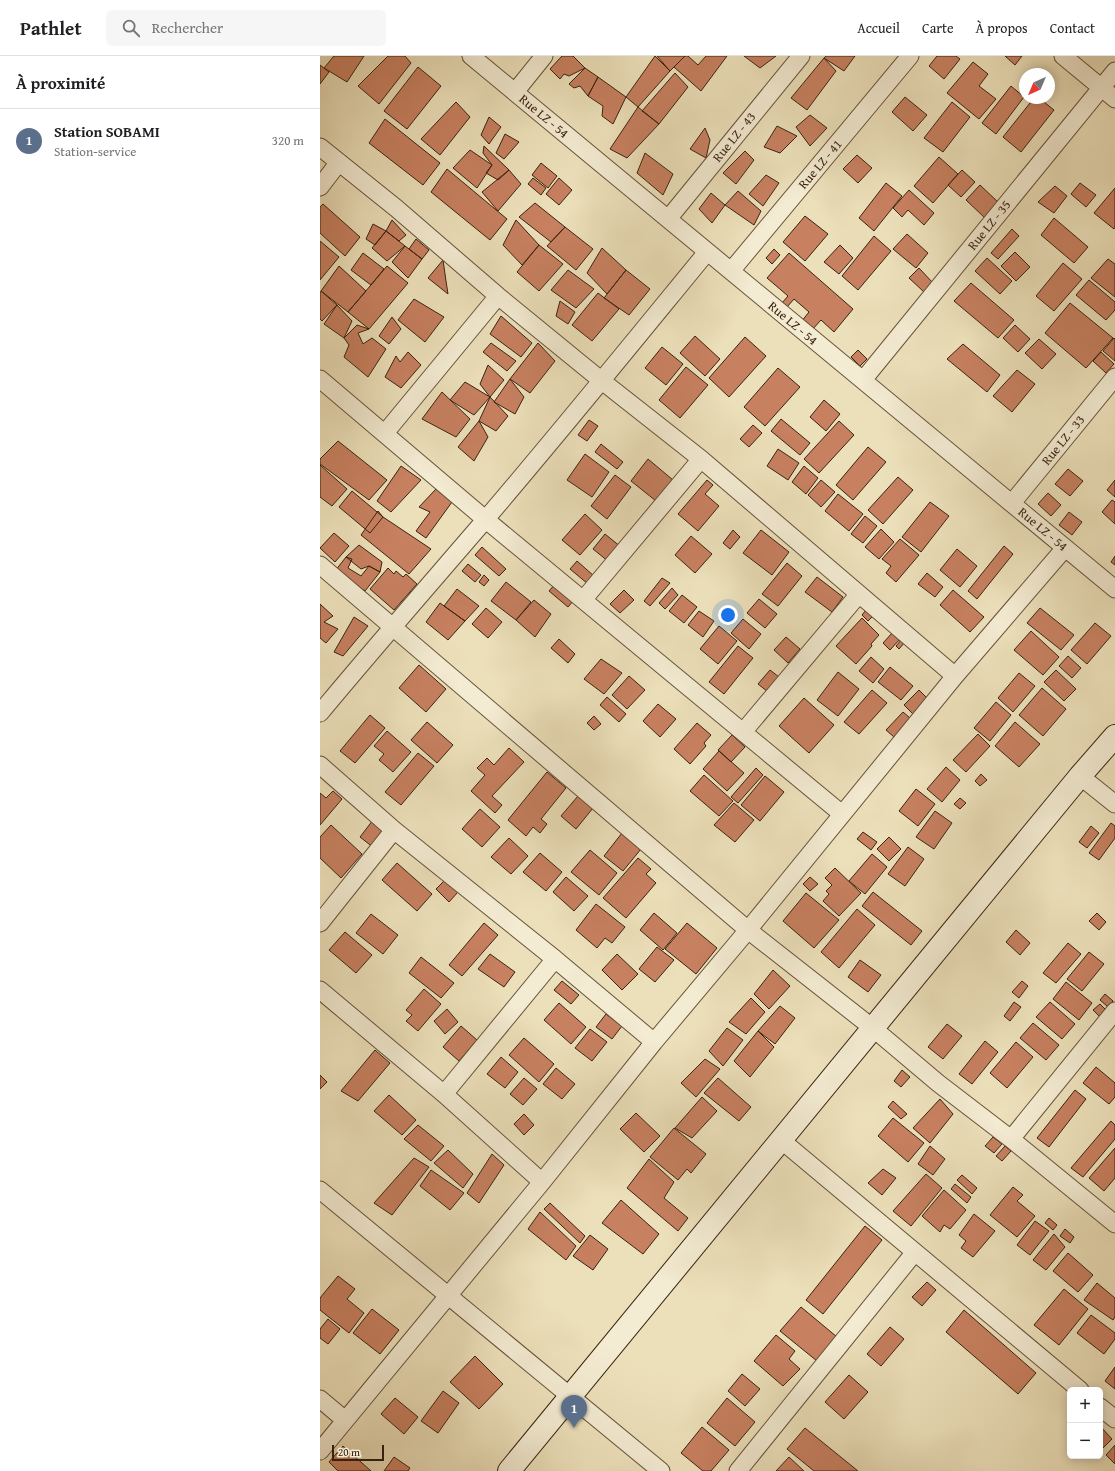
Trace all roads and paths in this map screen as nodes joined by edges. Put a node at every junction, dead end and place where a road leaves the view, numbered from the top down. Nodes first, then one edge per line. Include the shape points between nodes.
1 (471, 56) edge
2 (544, 56) edge
3 (800, 56) edge
4 (910, 56) edge
5 (1063, 56) edge
6 (1115, 71) edge
7 (1101, 88) junction
8 (515, 92) junction
9 (1115, 99) edge
10 (320, 147) edge
11 (338, 162) junction
12 (320, 187) edge
13 (668, 219) junction
14 (707, 252) junction
15 (731, 271) junction
16 (498, 296) junction
17 (1115, 377) edge
18 (320, 379) edge
19 (862, 380) junction
20 (602, 381) junction
21 (385, 433) junction
22 (701, 459) junction
23 (1012, 503) junction
24 (485, 519) junction
25 (1065, 548) junction
26 (320, 565) edge
27 (1115, 589) edge
28 (859, 594) junction
29 (583, 600) junction
30 (392, 627) junction
31 (955, 676) junction
32 (320, 713) edge
33 (743, 732) junction
34 (1115, 736) edge
35 (320, 766) edge
36 (1080, 776) junction
37 (1115, 804) edge
38 (842, 814) junction
39 (394, 830) junction
40 (320, 923) edge
41 (748, 930) junction
42 (555, 959) junction
43 (320, 990) edge
44 (1115, 1011) edge
45 (874, 1029) junction
46 (1109, 1031) edge
47 (654, 1042) junction
48 (444, 1094) junction
49 (1011, 1139) junction
50 (781, 1140) junction
51 (542, 1182) junction
52 (320, 1190) edge
53 (1115, 1224) edge
54 (915, 1252) junction
55 (448, 1295) junction
56 (1076, 1387) edge
57 (570, 1396) junction
58 (320, 1399) edge
59 (1103, 1409) edge
60 (1115, 1419) edge
61 (345, 1420) junction
62 (320, 1451) edge
63 (509, 1471) edge
64 (661, 1471) edge
65 (738, 1471) edge

1 - 8 street, Rue LZ - 54
2 - 8 street
3 - 13 street, Rue LZ - 43
4 - 15 street, Rue LZ - 41
5 - 7 street
6 - 7 street, Rue LZ - 35
7 - 9 street
7 - 19 street, Rue LZ - 35
8 - 13 street, Rue LZ - 54
10 - 11 street
11 - 12 street
11 - 16 street
13 - 14 street, Rue LZ - 54
14 - 15 street, Rue LZ - 54
14 - 20 street
15 - 19 street, Rue LZ - 54
16 - 20 street
16 - 21 street
17 - 23 street, Rue LZ - 33
18 - 21 street
19 - 23 street, Rue LZ - 54
20 - 22 street
20 - 24 street
21 - 24 street
22 - 28 street
22 - 29 street
23 - 25 street, Rue LZ - 54
24 - 29 street
24 - 30 street
25 - 27 street, Rue LZ - 54
25 - 31 street
26 - 30 street
28 - 31 street
28 - 33 street
29 - 33 street
30 - 32 street
30 - 41 street
31 - 38 street
33 - 38 street
34 - 36 street
35 - 39 street
36 - 37 street
36 - 45 street
38 - 41 street
39 - 40 street
39 - 42 street
41 - 45 street
41 - 47 street
42 - 47 street
42 - 48 street
43 - 48 street
44 - 46 street
45 - 49 street via 938,1083
45 - 50 street
46 - 49 street
47 - 51 street
48 - 51 street
49 - 53 street
50 - 54 street
50 - 57 street
51 - 55 street
52 - 55 street
54 - 56 street
54 - 65 street
55 - 57 street
55 - 61 street
57 - 63 street
57 - 64 street
58 - 61 street
59 - 60 street
61 - 62 street

